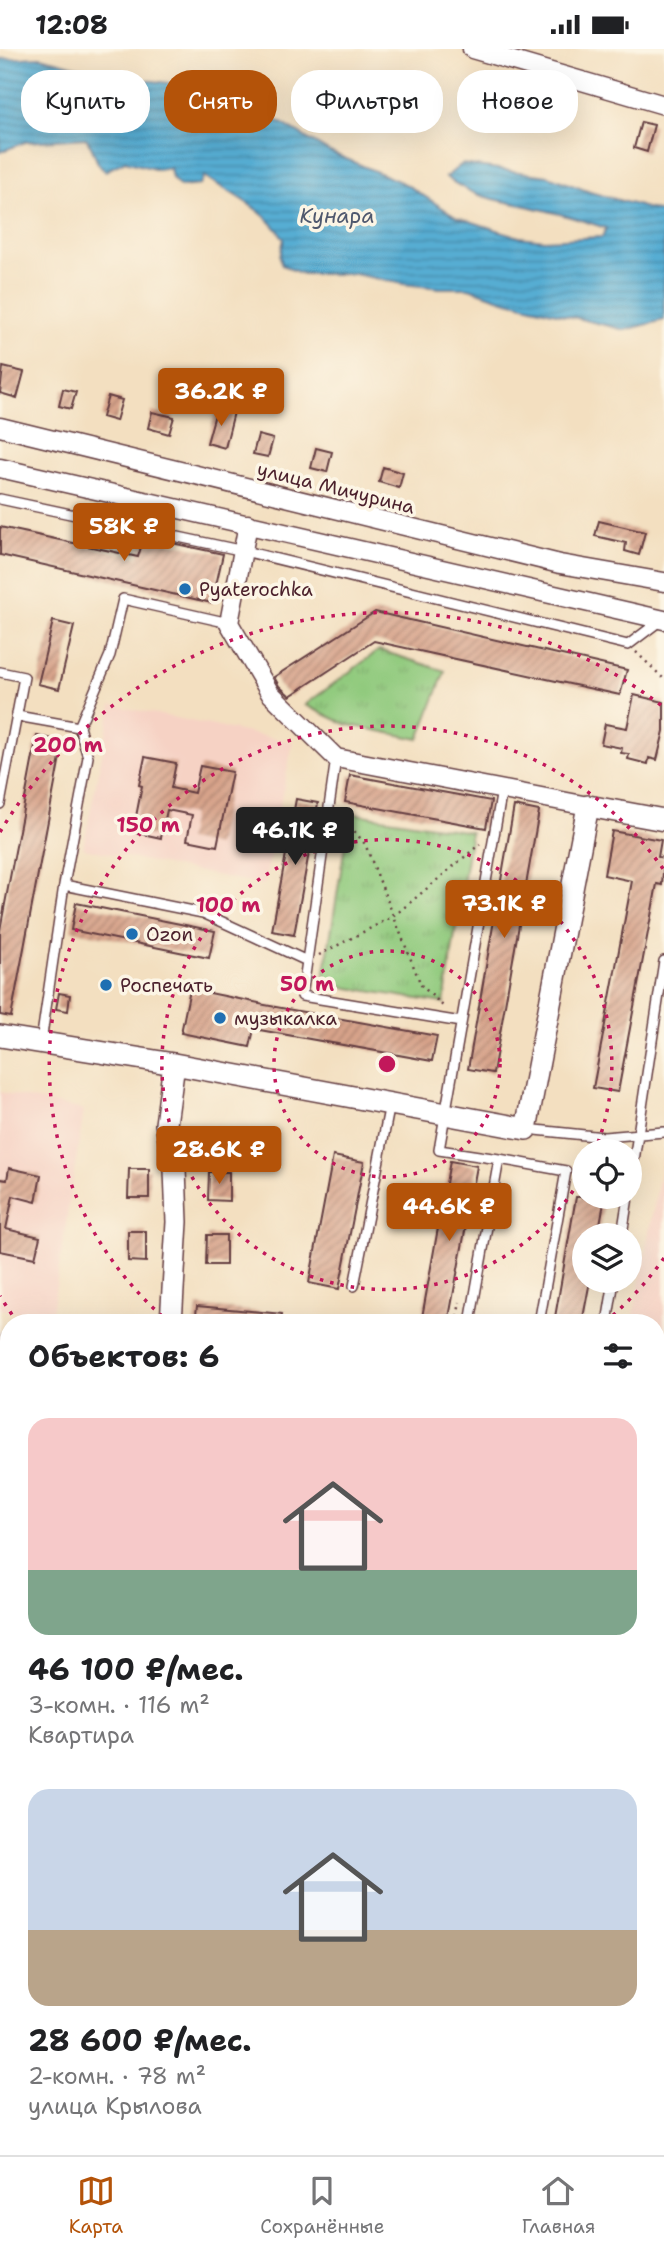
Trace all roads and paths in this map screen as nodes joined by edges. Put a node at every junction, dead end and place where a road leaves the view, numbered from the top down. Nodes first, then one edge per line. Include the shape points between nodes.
1 (472, 49) edge
2 (664, 105) edge
3 (0, 427) edge
4 (0, 468) edge
5 (0, 499) edge
6 (248, 524) junction
7 (244, 551) junction
8 (664, 582) edge
9 (662, 620) edge
10 (229, 623) junction
11 (628, 645) junction
12 (0, 672) edge
13 (664, 679) edge
14 (17, 716) junction
15 (79, 727) junction
16 (336, 758) junction
17 (502, 789) junction
18 (329, 802) junction
19 (0, 804) edge
20 (588, 806) junction
21 (664, 820) edge
22 (494, 832) junction
23 (64, 884) junction
24 (394, 916) junction
25 (307, 961) junction
26 (664, 961) edge
27 (461, 1022) junction
28 (0, 1035) edge
29 (41, 1042) junction
30 (174, 1064) junction
31 (390, 1103) junction
32 (445, 1113) junction
33 (526, 1129) junction
34 (664, 1132) edge
35 (639, 1133) junction
36 (638, 1139) edge
37 (499, 1159) junction
38 (354, 1286) dead end
39 (612, 1293) edge
40 (461, 1297) dead end
41 (172, 1314) edge
42 (458, 1314) edge
43 (472, 1314) edge
44 (541, 1314) edge
45 (608, 1314) edge

1 - 2 street
3 - 8 street, улица Мичурина via 560,564
4 - 6 street
5 - 7 lane
6 - 7 street
6 - 9 street
7 - 10 street
7 - 11 lane
9 - 11 lane
10 - 15 lane via 123,599 110,655
10 - 16 street via 270,694
11 - 13 path
12 - 14 lane via 24,677
14 - 15 lane
14 - 19 lane
15 - 23 lane via 88,757
16 - 17 street
16 - 18 lane
17 - 20 street
17 - 22 lane
18 - 24 path via 365,844
18 - 25 lane
20 - 21 street
20 - 33 street
22 - 24 path
22 - 27 lane
23 - 25 lane via 203,913
23 - 29 lane
24 - 25 path
24 - 27 path via 421,985
25 - 27 lane via 302,996
26 - 35 lane
27 - 32 lane
28 - 29 street
29 - 30 street
30 - 31 street
30 - 41 street via 166,1124 175,1168 177,1223
31 - 32 street
31 - 38 lane
32 - 33 street
32 - 37 lane via 439,1150
33 - 35 lane via 604,1137
34 - 35 lane
35 - 36 lane
37 - 43 lane
37 - 44 lane via 566,1171
39 - 45 lane
40 - 42 path

